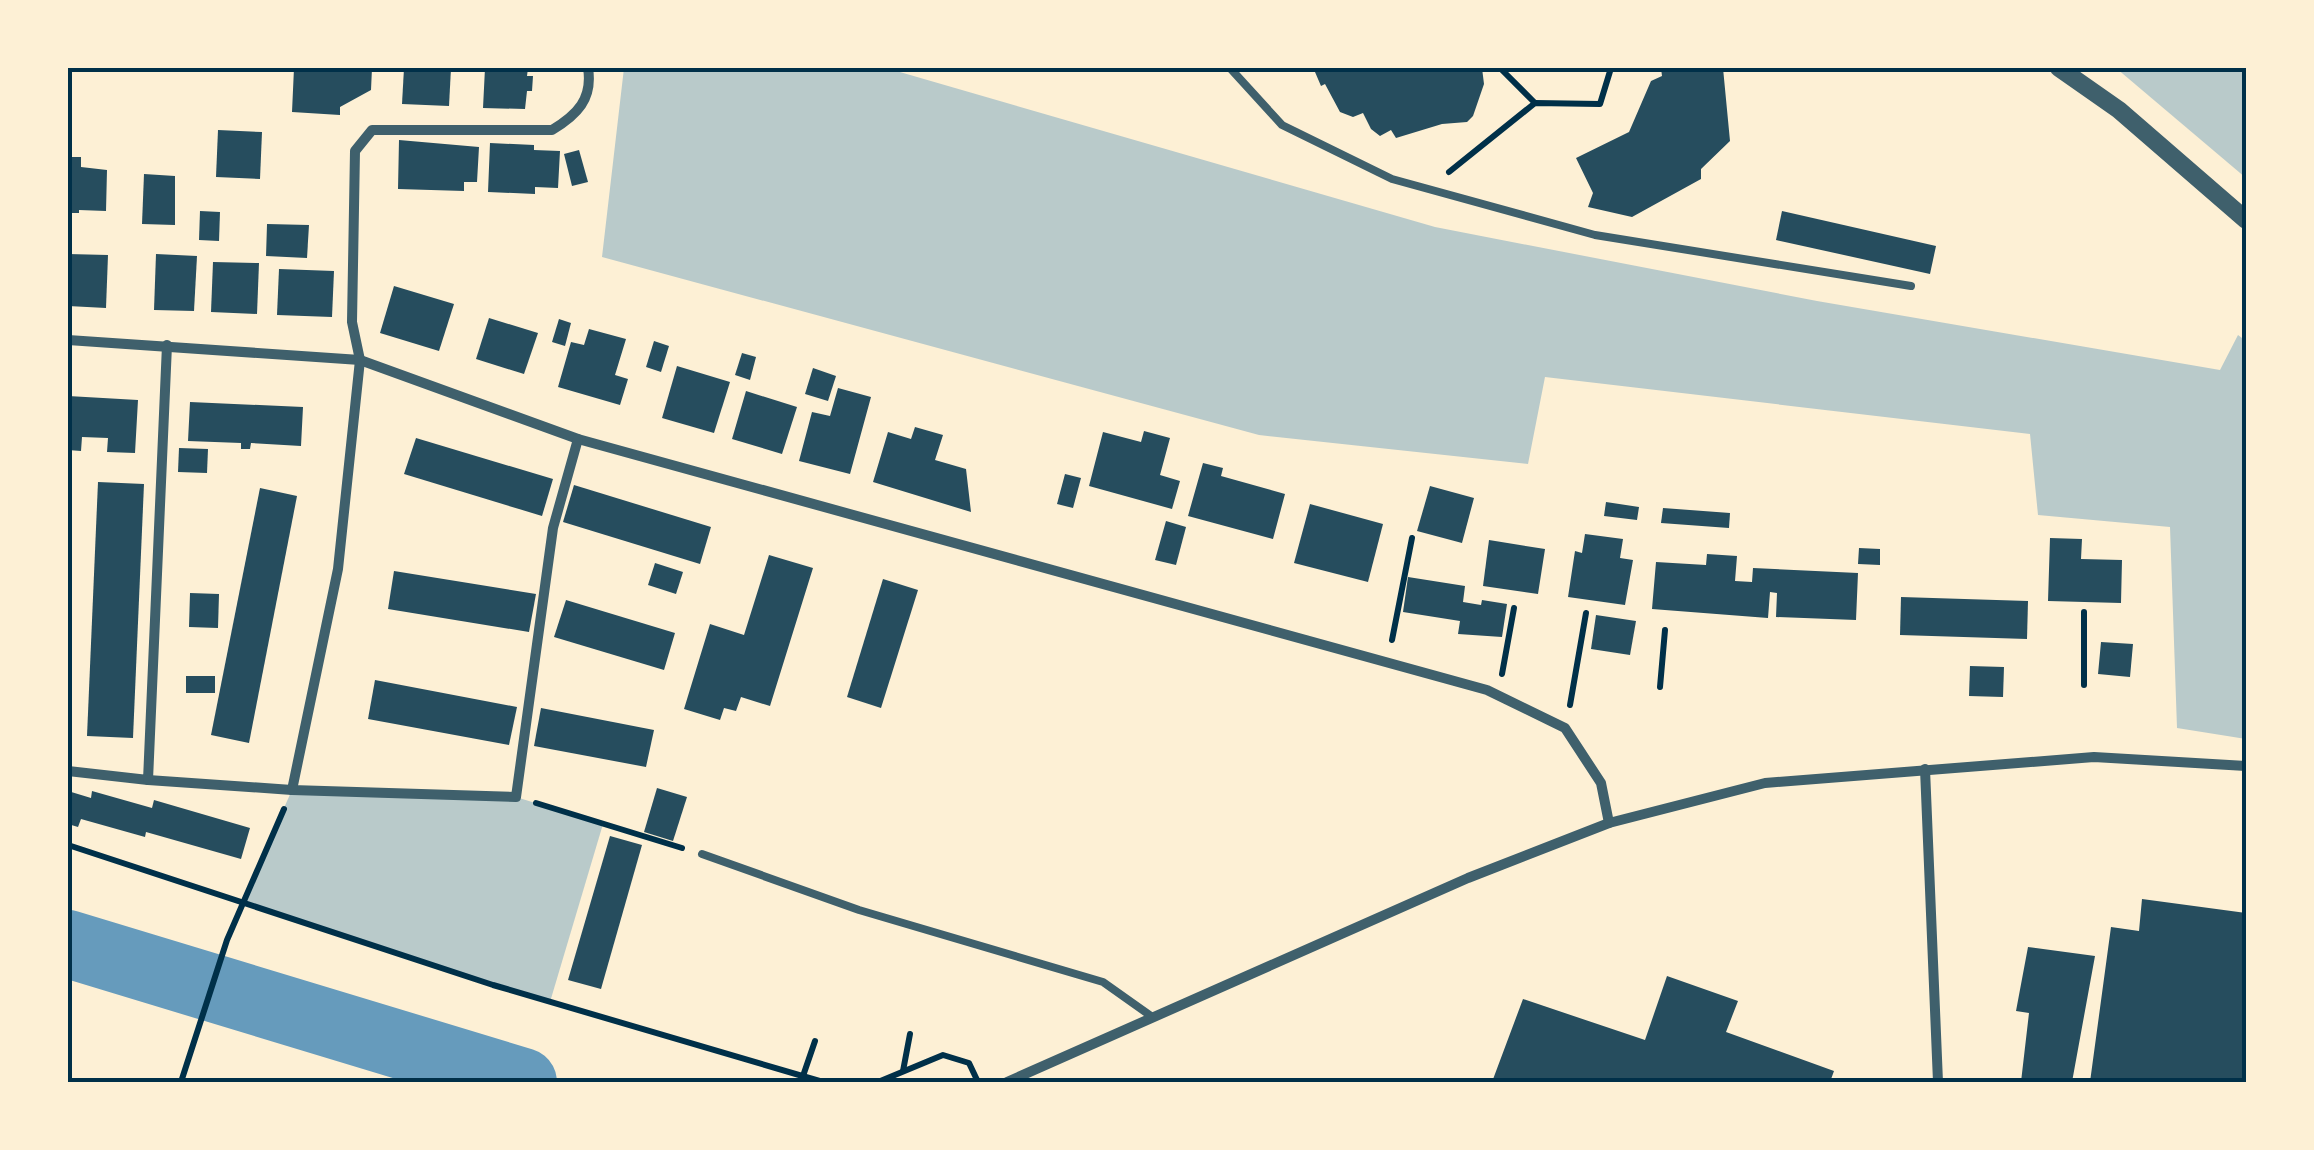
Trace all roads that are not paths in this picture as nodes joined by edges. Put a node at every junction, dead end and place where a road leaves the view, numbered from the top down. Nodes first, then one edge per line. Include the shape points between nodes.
1 (588, 68) edge
2 (1230, 68) edge
3 (2059, 68) edge
4 (2246, 220) edge
5 (1911, 286) dead end
6 (68, 340) edge
7 (167, 345) junction
8 (360, 360) junction
9 (578, 439) junction
10 (2246, 766) edge
11 (1925, 769) junction
12 (68, 770) edge
13 (148, 780) junction
14 (292, 790) junction
15 (1609, 823) junction
16 (702, 854) road end
17 (1151, 1016) junction
18 (1007, 1082) edge
19 (1938, 1082) edge

1 - 8 street via 586,99 576,115 552,130 372,130 356,151 352,322
2 - 5 lane via 1282,125 1392,178 1596,234
3 - 4 street via 2119,110
6 - 7 street
7 - 8 street
7 - 13 street
8 - 9 street
8 - 14 street via 338,569
9 - 14 street via 553,528 516,797
9 - 15 street via 1498,696 1566,728 1601,784
10 - 11 street via 2094,757
11 - 15 street via 1765,783
11 - 19 street
12 - 13 street
13 - 14 street
15 - 17 street
16 - 17 lane via 860,910 1103,982
17 - 18 street

